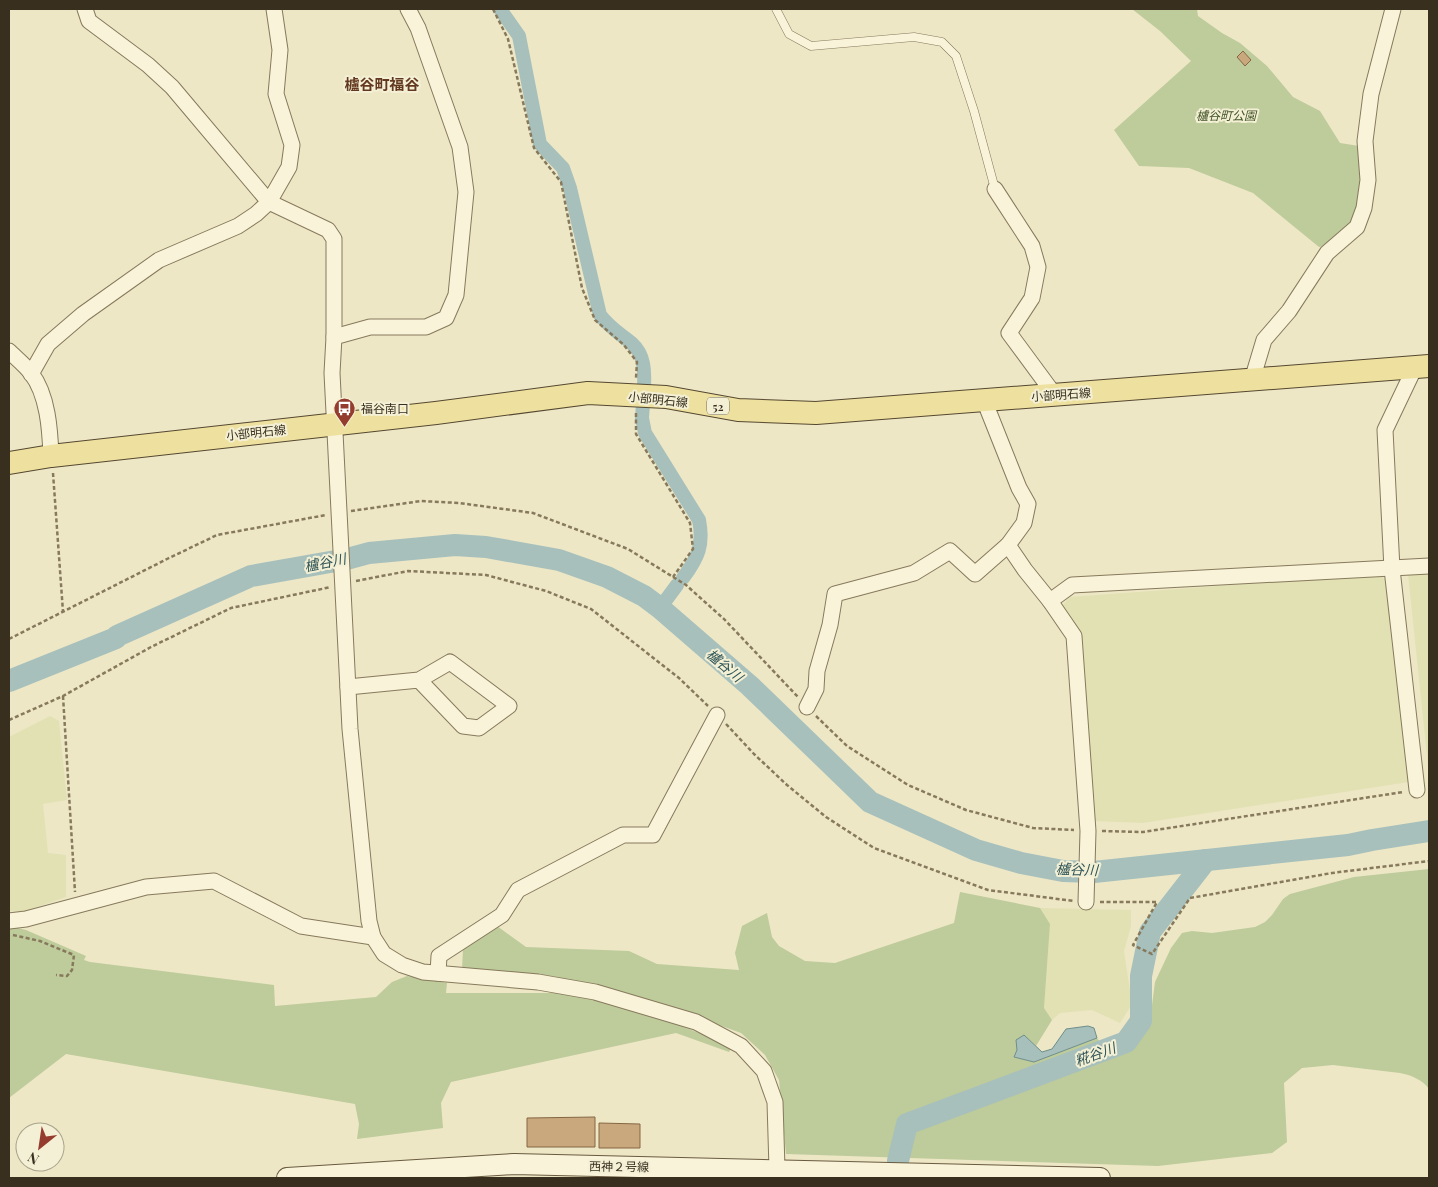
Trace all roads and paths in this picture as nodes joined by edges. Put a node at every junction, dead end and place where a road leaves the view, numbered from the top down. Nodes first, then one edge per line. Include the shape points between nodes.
1 (85, 9) edge
2 (274, 9) edge
3 (408, 9) edge
4 (492, 9) edge
5 (776, 9) edge
6 (1393, 9) edge
7 (995, 189) joint
8 (269, 202) junction
9 (334, 337) junction
10 (9, 351) edge
11 (1422, 366) edge
12 (31, 374) junction
13 (1252, 380) junction
14 (1054, 394) junction
15 (636, 396) junction
16 (984, 400) junction
17 (334, 424) junction
18 (52, 456) junction
19 (9, 463) edge
20 (340, 516) junction
21 (1008, 545) junction
22 (1429, 566) edge
23 (1392, 568) junction
24 (673, 577) junction
25 (343, 582) junction
26 (1050, 601) junction
27 (63, 612) junction
28 (9, 639) edge
29 (419, 680) junction
30 (348, 687) junction
31 (63, 696) junction
32 (807, 707) junction
33 (717, 715) dead end
34 (9, 720) edge
35 (1417, 790) joint
36 (1088, 831) junction
37 (1429, 861) edge
38 (1086, 902) joint
39 (76, 906) junction
40 (9, 920) edge
41 (9, 934) edge
42 (373, 937) junction
43 (438, 974) junction
44 (56, 975) dead end
45 (777, 1174) edge
46 (287, 1178) edge
47 (1100, 1178) edge

1 - 8 street via 89,21 172,87
2 - 8 street via 280,50 276,94 292,145 289,167
3 - 9 street via 422,37 460,147 466,192 456,295 446,318 426,327 370,327
4 - 15 path via 508,38 534,148 561,182 582,288 595,320 624,345 636,362
5 - 7 lane via 789,34 811,46 914,36 942,42 956,56
6 - 13 street via 1371,94 1365,141 1368,180 1357,227 1327,253 1290,311 1264,340
7 - 14 street via 1032,246 1038,267 1032,298 1009,332
8 - 9 street via 328,230 334,239
8 - 12 street via 238,226 159,260 84,314 48,344
9 - 17 street
10 - 12 street
11 - 13 main road, 小部明石線 / 52
11 - 23 street via 1384,430
12 - 18 street via 38,385 49,420
13 - 14 main road, 小部明石線 / 52
14 - 16 main road, 小部明石線 / 52
15 - 16 main road, 小部明石線 / 52 via 738,410 816,413
15 - 17 main road, 小部明石線 / 52 via 588,393
15 - 24 path via 636,434 690,523 693,549
16 - 21 street via 1028,504 1024,523
17 - 18 main road, 小部明石線 / 52
17 - 20 street
18 - 19 main road, 小部明石線 / 52
18 - 27 path
20 - 24 path via 421,501 533,513 628,549
20 - 25 street
20 - 27 path via 217,535
21 - 26 street
21 - 32 street via 975,574 950,551 914,573 835,594 816,689
22 - 23 street
23 - 26 street via 1072,585
23 - 35 street
24 - 32 path via 724,619
25 - 30 street
25 - 31 path via 231,608
26 - 36 street via 1074,636
27 - 28 path
29 - 29 street via 450,662 509,706 479,728 463,726
29 - 30 street
30 - 42 street
31 - 34 path
31 - 39 path
32 - 36 path via 847,746 908,785 966,810 1033,828
33 - 43 street via 653,835 623,835 518,890 502,915 439,956
35 - 36 path via 1143,832
36 - 38 street
37 - 38 path via 1332,872 1190,898 1152,954 1133,945 1157,902
39 - 40 street
39 - 42 street via 146,886 214,881 300,926
41 - 44 path via 40,941 74,955 72,970 67,976
42 - 43 street via 384,954 402,965
43 - 45 street via 538,982 595,992 696,1022 741,1046 764,1071 775,1102
45 - 46 street, 西神２号線 via 514,1164
45 - 47 street, 西神２号線

